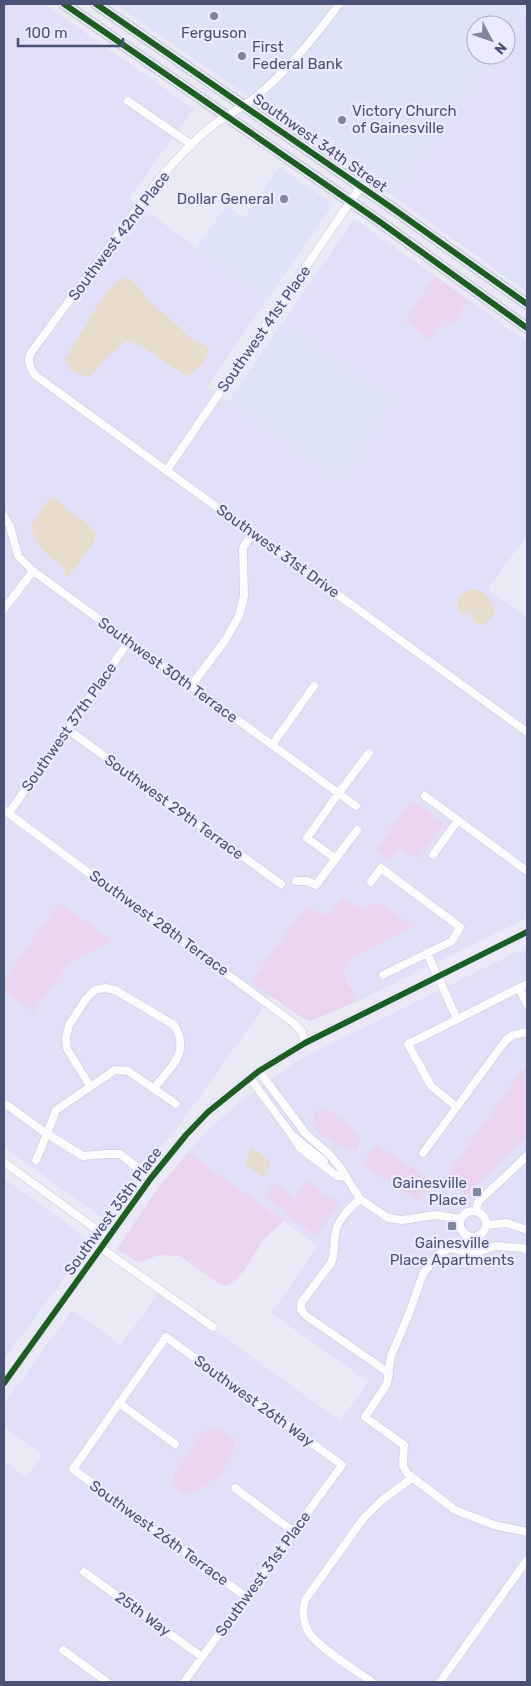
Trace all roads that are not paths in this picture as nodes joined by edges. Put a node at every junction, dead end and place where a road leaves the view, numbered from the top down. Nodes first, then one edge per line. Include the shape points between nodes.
1 (64, 4) edge
2 (96, 4) edge
3 (339, 4) edge
4 (128, 100) dead end
5 (243, 105) junction
6 (227, 116) junction
7 (192, 145) junction
8 (361, 186) junction
9 (350, 202) junction
10 (527, 304) edge
11 (527, 328) edge
12 (30, 368) joint
13 (167, 470) junction
14 (4, 516) edge
15 (253, 532) junction
16 (33, 571) junction
17 (4, 609) edge
18 (129, 641) junction
19 (192, 686) junction
20 (314, 686) dead end
21 (67, 729) junction
22 (527, 732) edge
23 (272, 746) junction
24 (368, 753) dead end
25 (338, 794) junction
26 (425, 796) dead end
27 (356, 806) dead end
28 (6, 811) edge
29 (458, 820) junction
30 (357, 830) dead end
31 (434, 855) dead end
32 (336, 859) junction
33 (527, 871) edge
34 (296, 881) dead end
35 (371, 882) dead end
36 (281, 884) dead end
37 (527, 932) edge
38 (427, 953) junction
39 (383, 975) dead end
40 (438, 976) junction
41 (527, 984) edge
42 (519, 988) junction
43 (527, 1004) edge
44 (458, 1018) junction
45 (527, 1032) edge
46 (306, 1043) junction
47 (259, 1071) junction
48 (250, 1078) junction
49 (90, 1086) junction
50 (154, 1088) junction
51 (176, 1104) dead end
52 (7, 1105) dead end
53 (457, 1107) junction
54 (47, 1134) junction
55 (291, 1134) junction
56 (315, 1148) junction
57 (423, 1154) dead end
58 (527, 1156) edge
59 (36, 1160) dead end
60 (4, 1162) edge
61 (346, 1177) junction
62 (151, 1178) junction
63 (360, 1199) junction
64 (476, 1210) junction
65 (461, 1219) junction
66 (487, 1225) junction
67 (527, 1230) edge
68 (472, 1237) junction
69 (108, 1238) junction
70 (101, 1248) junction
71 (527, 1250) edge
72 (471, 1253) junction
73 (213, 1327) dead end
74 (389, 1374) junction
75 (4, 1383) edge
76 (119, 1403) junction
77 (175, 1444) dead end
78 (342, 1465) joint
79 (412, 1478) junction
80 (234, 1488) dead end
81 (294, 1532) junction
82 (527, 1532) edge
83 (527, 1560) edge
84 (84, 1572) dead end
85 (246, 1597) junction
86 (63, 1650) dead end
87 (202, 1657) junction
88 (107, 1682) edge
89 (184, 1682) edge
90 (372, 1682) edge
91 (440, 1682) edge

1 - 6 main road, Southwest 34th Street
2 - 5 main road, Southwest 34th Street
3 - 5 street, Southwest 42nd Place via 281,74
4 - 7 street
5 - 6 street, Southwest 42nd Place
5 - 8 main road, Southwest 34th Street
6 - 7 street, Southwest 42nd Place
6 - 9 main road, Southwest 34th Street
7 - 12 street, Southwest 42nd Place via 156,183 30,354
8 - 9 street, Southwest 41st Place
8 - 10 main road, Southwest 34th Street
9 - 11 main road, Southwest 34th Street
9 - 13 street, Southwest 41st Place
12 - 13 street, Southwest 31st Drive via 36,376
13 - 15 street, Southwest 31st Drive
14 - 16 street, Southwest 30th Terrace via 18,556
15 - 19 street via 242,548 244,596 239,616
15 - 22 street, Southwest 31st Drive
16 - 17 street
16 - 18 street, Southwest 30th Terrace
18 - 19 street, Southwest 30th Terrace
18 - 21 street, Southwest 37th Place
19 - 23 street, Southwest 30th Terrace
20 - 23 street
21 - 28 street, Southwest 37th Place
21 - 36 street, Southwest 29th Terrace
23 - 25 street, Southwest 30th Terrace
24 - 25 street
25 - 27 street, Southwest 30th Terrace
25 - 32 street via 307,838
26 - 29 street
28 - 46 street, Southwest 28th Terrace via 295,1024
29 - 31 street
29 - 33 street
30 - 32 street
32 - 34 street via 316,885
35 - 38 street via 381,868 460,927 452,940
37 - 40 street, Southwest 35th Place
38 - 39 street
38 - 40 street
40 - 44 street
40 - 46 street, Southwest 35th Place
41 - 42 street
42 - 43 street
42 - 44 street
44 - 53 street via 408,1044 430,1086
45 - 53 street via 506,1040
46 - 47 street, Southwest 35th Place
47 - 48 street, Southwest 35th Place
47 - 56 street
48 - 55 street
48 - 62 street, Southwest 35th Place via 208,1112
49 - 50 street via 115,1070 128,1071
49 - 50 street via 67,1049 66,1038 69,1025 86,999 95,990 104,988 115,990 174,1025 179,1034 181,1044 176,1062
49 - 54 street via 56,1110
50 - 51 street
52 - 54 street
53 - 57 street
54 - 59 street
54 - 62 street via 83,1156 120,1154
55 - 56 street
55 - 61 street via 300,1148 337,1176
56 - 61 street via 340,1167
58 - 64 street via 478,1202
60 - 69 street
61 - 63 street
62 - 69 street, Southwest 35th Place
63 - 65 street via 388,1218 402,1220 436,1215
63 - 74 street via 338,1225 331,1263 300,1303 305,1315
64 - 65 street via 466,1212
64 - 66 street via 485,1216
65 - 68 street via 463,1232
66 - 67 street via 507,1223
66 - 68 street via 484,1232
68 - 72 street
69 - 70 street, Southwest 35th Place
70 - 73 street
70 - 75 street, Southwest 35th Place
71 - 72 street via 495,1246
72 - 74 street via 451,1248 443,1251 422,1274 391,1356
74 - 79 street via 384,1391 365,1417 404,1445 403,1466
76 - 77 street
76 - 78 street, Southwest 26th Way via 166,1337
76 - 85 street, Southwest 26th Terrace via 73,1469
78 - 81 street, Southwest 31st Place
79 - 82 street via 455,1510 494,1525
79 - 90 street via 363,1519 305,1600 303,1610 310,1634
80 - 81 street
81 - 85 street, Southwest 31st Place
83 - 91 street
84 - 87 street, 25th Way
85 - 87 street, Southwest 31st Place
86 - 88 street
87 - 89 street, Southwest 31st Place

